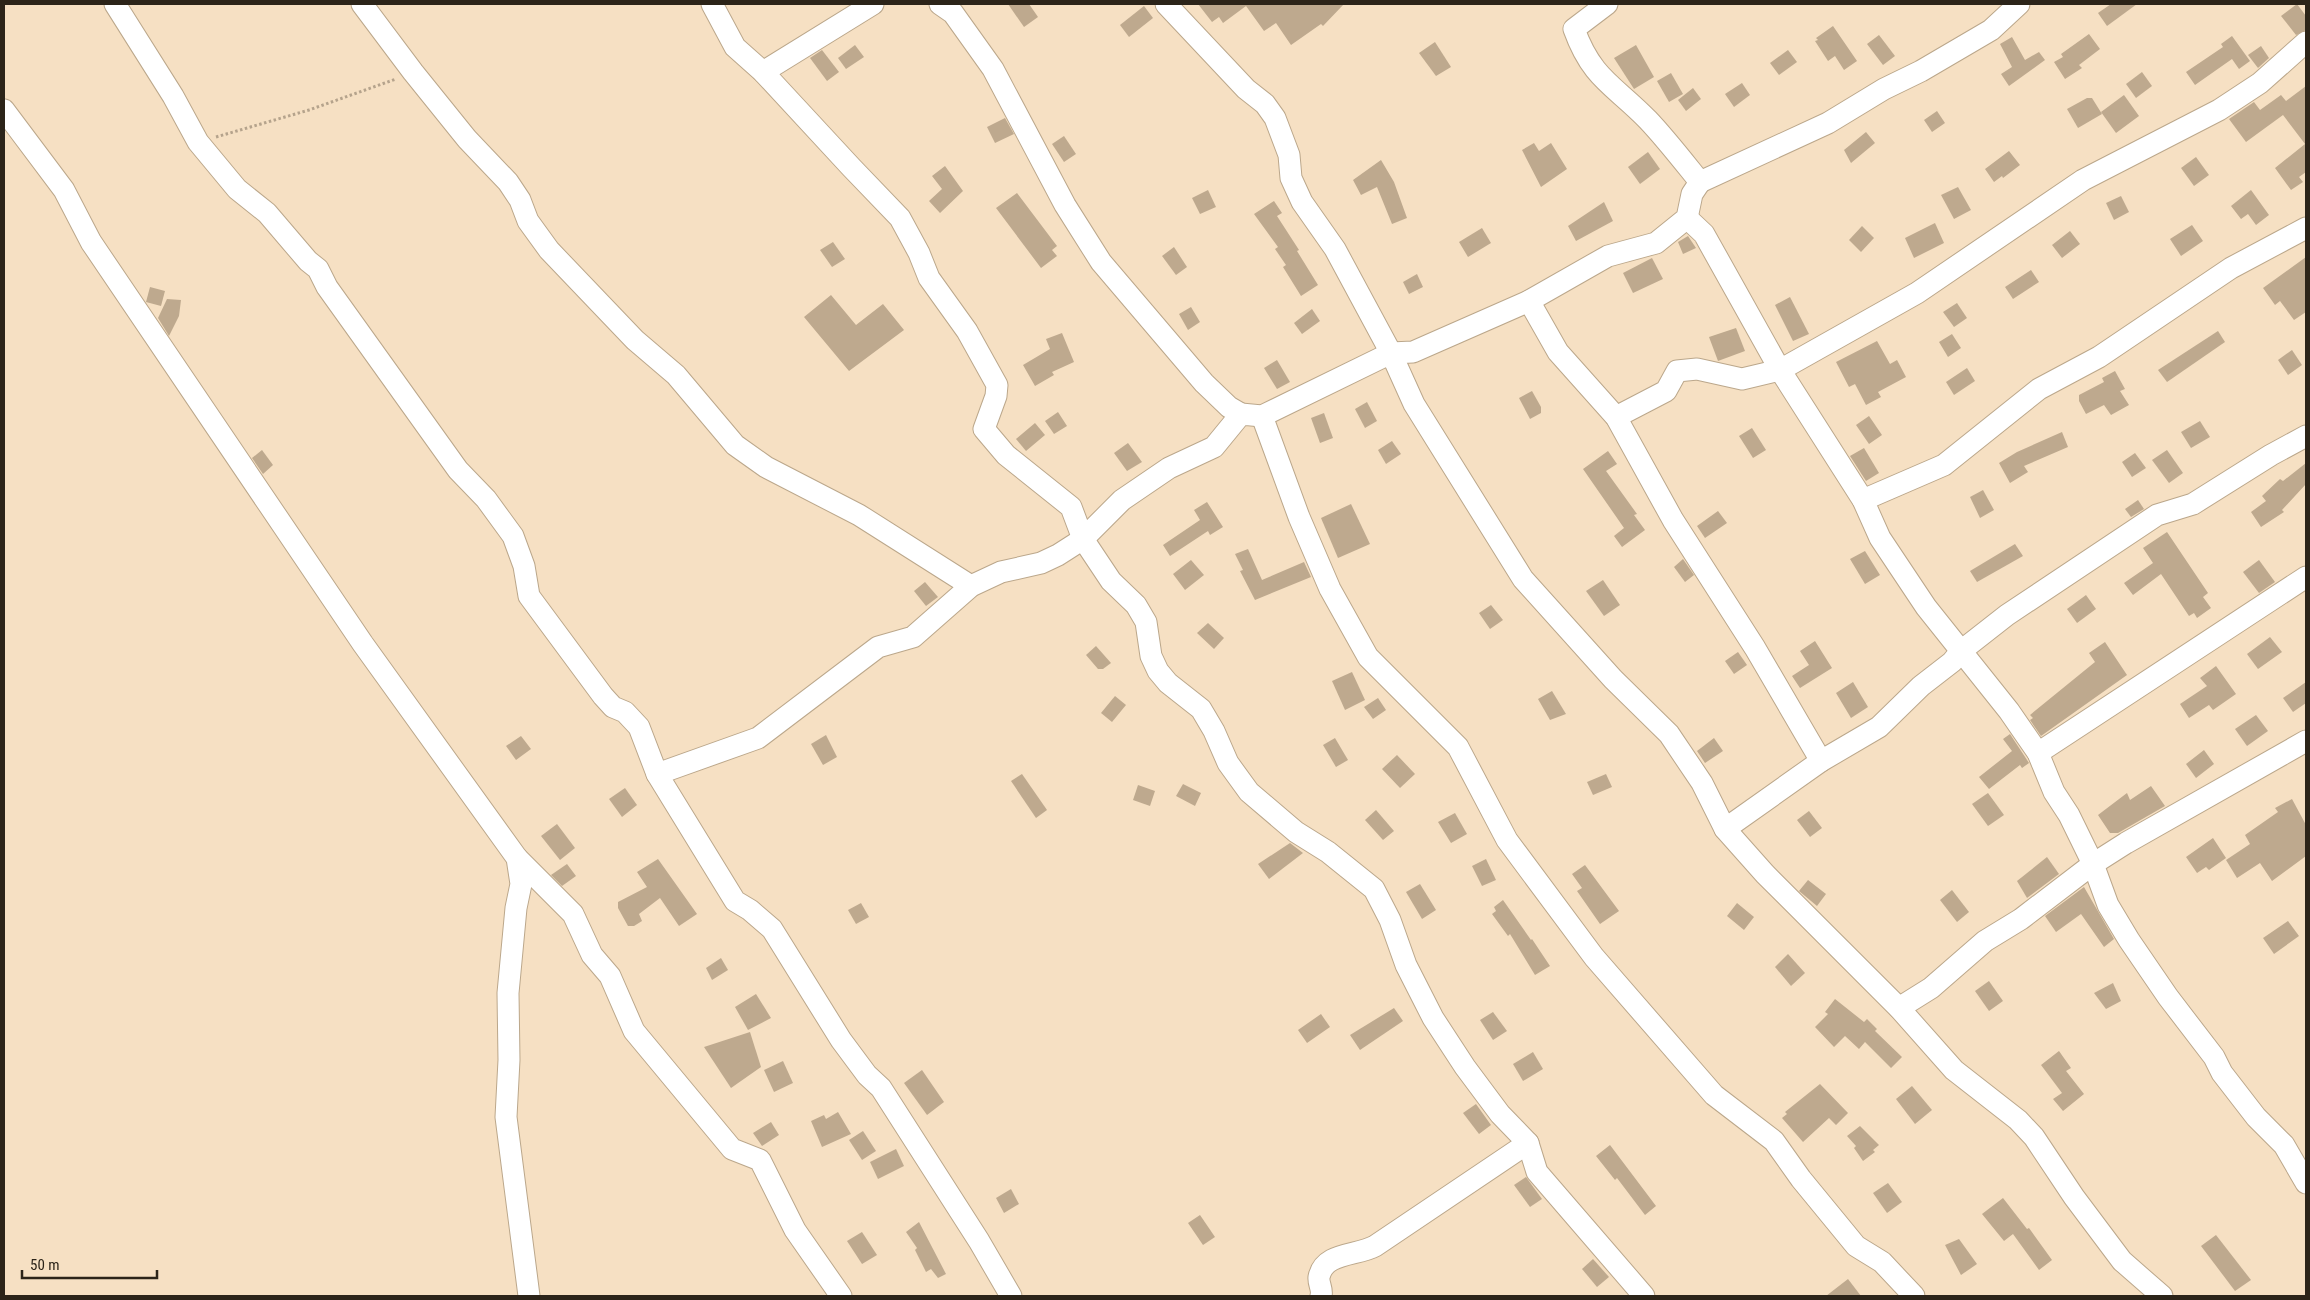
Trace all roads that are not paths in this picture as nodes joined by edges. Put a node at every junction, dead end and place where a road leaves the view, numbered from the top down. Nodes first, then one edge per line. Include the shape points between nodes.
1 (115, 4) edge
2 (362, 4) edge
3 (712, 4) edge
4 (873, 4) edge
5 (940, 4) edge
6 (1166, 4) edge
7 (1606, 4) edge
8 (2019, 4) edge
9 (2306, 42) edge
10 (763, 72) junction
11 (4, 110) edge
12 (1700, 182) junction
13 (1687, 218) junction
14 (2306, 228) edge
15 (1529, 301) junction
16 (1391, 354) junction
17 (1780, 370) junction
18 (1252, 415) junction
19 (1616, 417) junction
20 (2306, 436) edge
21 (1863, 500) junction
22 (1083, 539) junction
23 (2306, 577) edge
24 (972, 586) junction
25 (1961, 652) junction
26 (2306, 741) edge
27 (2038, 753) junction
28 (1821, 761) junction
29 (657, 774) junction
30 (1725, 829) junction
31 (517, 858) junction
32 (2093, 864) junction
33 (1899, 1008) junction
34 (1528, 1143) junction
35 (2306, 1183) edge
36 (530, 1296) edge
37 (841, 1296) edge
38 (1011, 1296) edge
39 (1321, 1296) edge
40 (1644, 1296) edge
41 (1914, 1296) edge
42 (2162, 1296) edge

1 - 29 street via 198,142 237,189 267,213 318,269 327,287 458,470 500,518 516,542 529,596 603,696 639,727
2 - 24 street via 467,139 508,182 528,221 550,250 635,340 676,374 735,445 766,467 859,515
3 - 10 street via 735,47
4 - 10 street
5 - 18 street via 953,13 992,69 1065,205 1101,262 1204,383 1229,407
6 - 16 street via 1275,118 1302,202 1335,250
7 - 12 street via 1574,29 1582,52 1599,77 1648,120
8 - 12 street via 1991,30 1921,71 1828,122
9 - 17 street via 2260,83 2219,110 2083,180 1917,293
10 - 22 street via 900,218 929,278 967,331 996,384 996,396 984,429 1006,454 1071,507
11 - 31 street via 64,190 91,242 363,644
12 - 13 street via 1692,194
13 - 15 street via 1656,244 1608,256
13 - 17 street via 1704,234
14 - 21 street via 2231,268 2099,357 2039,389 1944,465
15 - 16 street via 1413,352
15 - 19 street via 1558,352
16 - 18 street
16 - 30 street via 1414,404 1523,579 1613,679 1669,734 1702,783
17 - 19 street via 1742,379 1697,369 1677,371 1666,390
17 - 21 street
18 - 22 street via 1214,447 1168,468 1122,500
18 - 41 street via 1330,589 1368,657 1458,747 1507,840 1594,957 1714,1095 1774,1141 1800,1179 1856,1246 1882,1262
19 - 28 street via 1673,520 1760,656
20 - 25 street via 2271,454 2193,504 2157,515 2007,615
21 - 25 street via 1880,538
22 - 24 street via 1041,563 1001,572
22 - 34 street via 1146,622 1151,656 1158,671 1201,709 1228,763 1249,792 1296,832 1328,852 1374,889 1390,920 1406,965 1433,1018 1500,1114
23 - 27 street
24 - 29 street via 913,637 878,647 758,738
25 - 27 street
25 - 28 street via 1879,727
26 - 32 street
27 - 32 street via 2054,792
28 - 30 street
29 - 38 street via 735,901 772,929 841,1040 881,1088
30 - 33 street via 1765,874
31 - 36 street via 520,884 508,993 506,1117
31 - 37 street via 574,914 592,955 610,976 634,1031 732,1149 760,1160 795,1230
32 - 33 street via 2021,919 1985,941 1931,988
32 - 35 street via 2108,905 2128,940 2222,1073 2256,1117 2284,1145
33 - 42 street via 1954,1070 2018,1120 2034,1137 2122,1260
34 - 39 street via 1375,1246 1358,1254 1338,1256 1320,1273
34 - 40 street via 1538,1172

